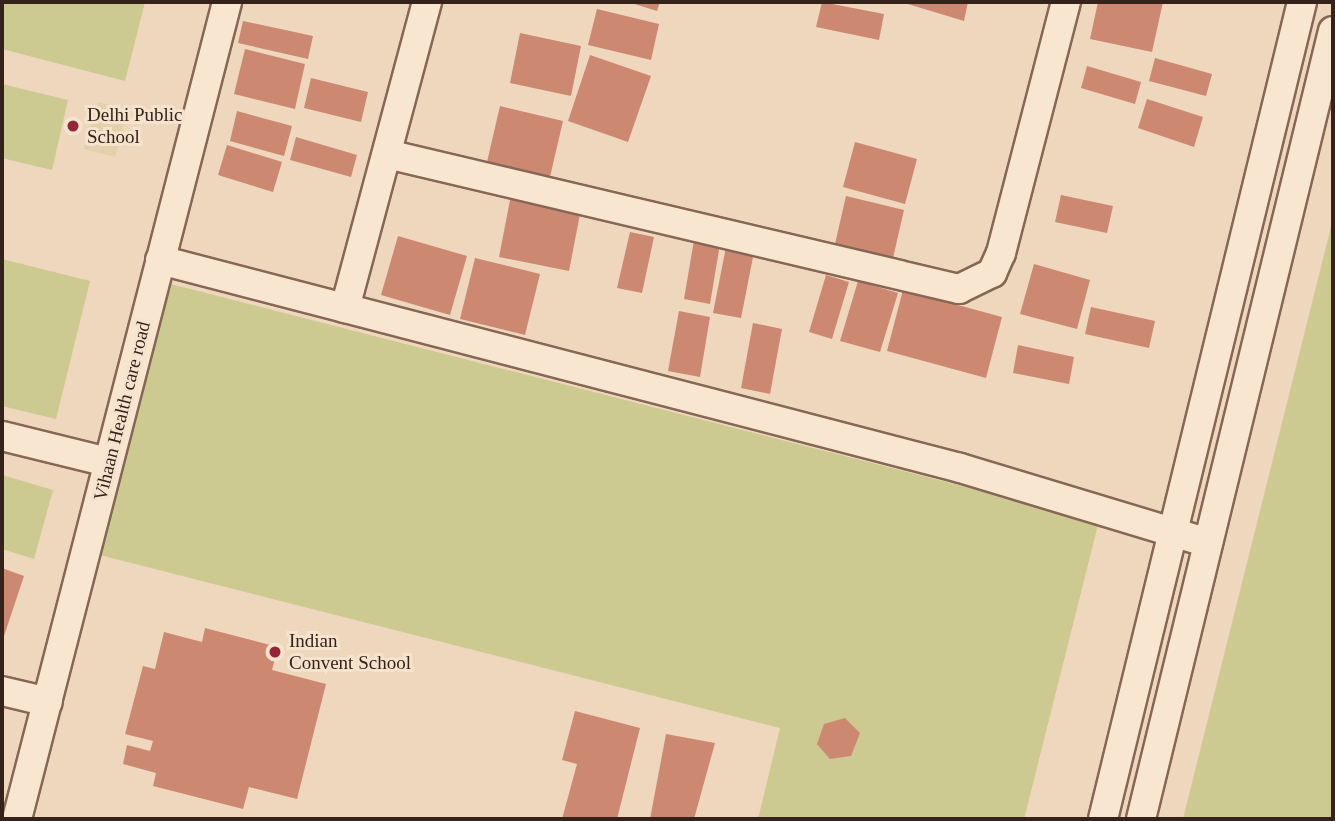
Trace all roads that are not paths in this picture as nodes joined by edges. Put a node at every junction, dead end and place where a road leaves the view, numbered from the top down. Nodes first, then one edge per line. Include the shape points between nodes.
1 (227, 2) edge
2 (427, 2) edge
3 (1303, 2) edge
4 (1062, 3) edge
5 (1333, 31) edge
6 (387, 154) junction
7 (160, 260) junction
8 (345, 308) junction
9 (2, 436) edge
10 (108, 462) junction
11 (1173, 533) junction
12 (1208, 543) junction
13 (2, 691) edge
14 (48, 702) junction
15 (17, 819) edge
16 (1103, 819) edge
17 (1140, 819) edge

1 - 7 street, Vihaan Health care road
2 - 6 street
3 - 11 street
4 - 6 street via 1001,253 992,273 958,289
5 - 12 street
6 - 8 street
7 - 8 street
7 - 10 street, Vihaan Health care road
8 - 11 street via 960,468
9 - 10 street
10 - 14 street, Vihaan Health care road
11 - 12 street
11 - 16 street
12 - 17 street
13 - 14 street
14 - 15 street, Vihaan Health care road

